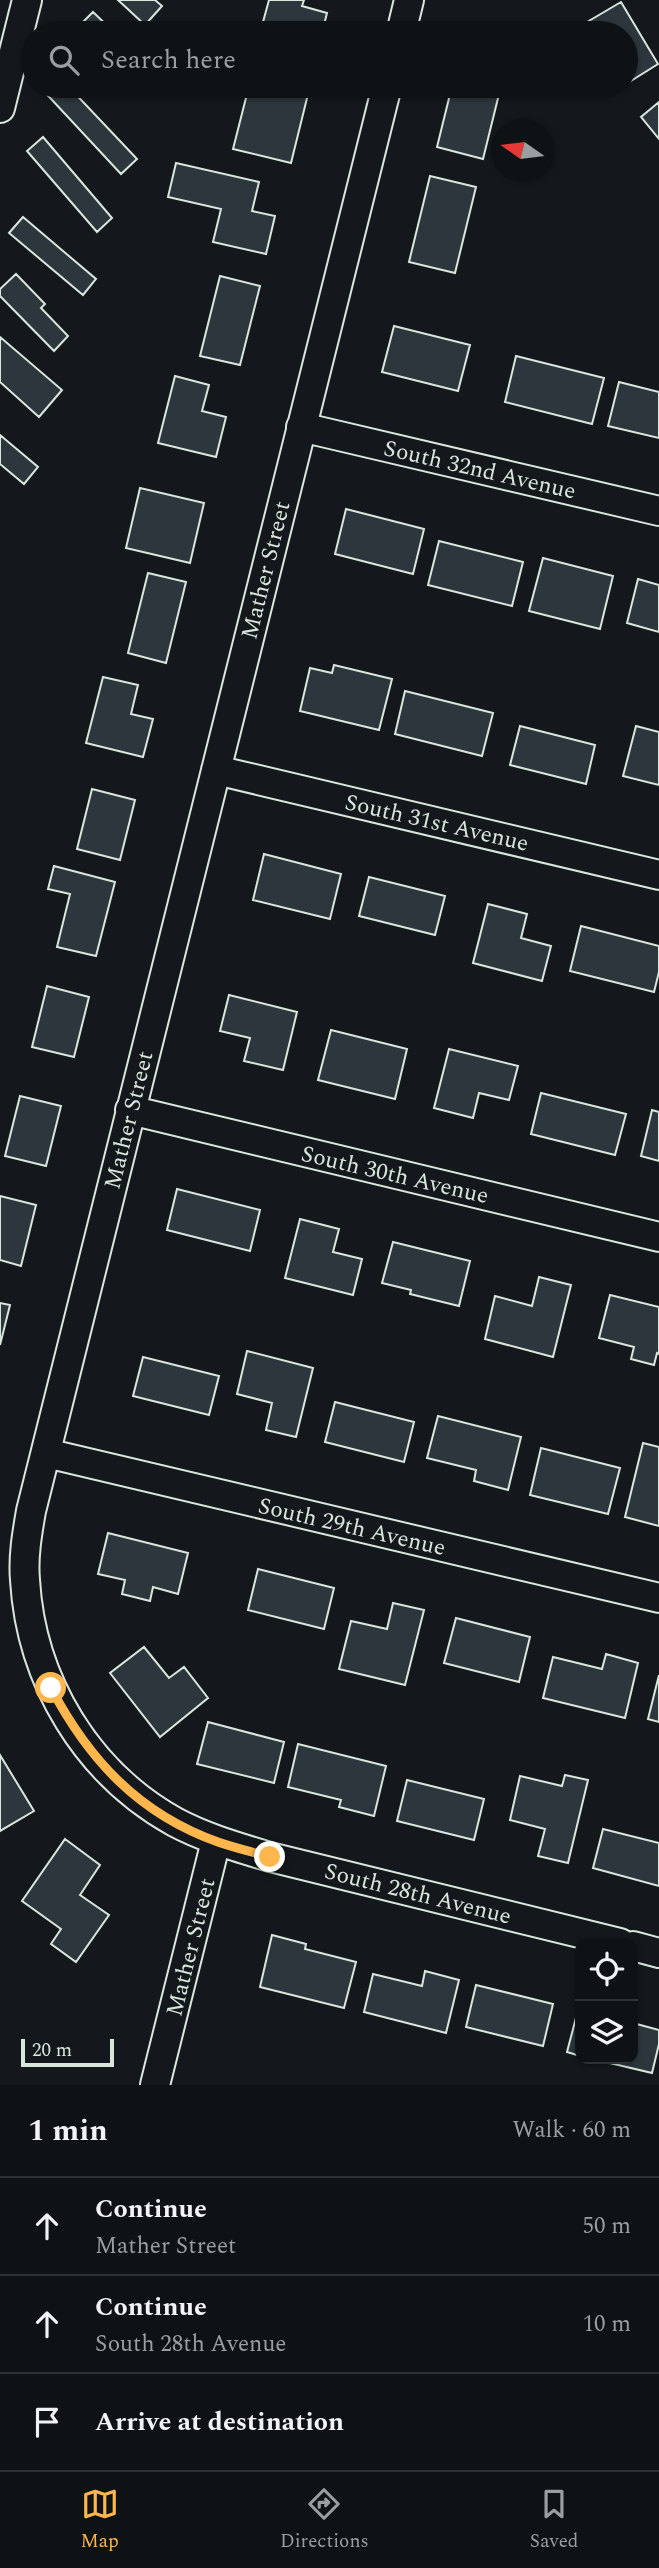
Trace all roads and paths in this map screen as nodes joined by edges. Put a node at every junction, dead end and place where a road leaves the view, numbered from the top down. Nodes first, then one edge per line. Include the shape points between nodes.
1 (27, 0) edge
2 (409, 0) edge
3 (22, 21) edge
4 (404, 21) edge
5 (21, 24) edge
6 (384, 98) edge
7 (0, 108) edge
8 (301, 427) junction
9 (659, 511) edge
10 (216, 769) junction
11 (659, 875) edge
12 (130, 1110) junction
13 (659, 1237) edge
14 (46, 1453) junction
15 (659, 1598) edge
16 (216, 1841) junction
17 (600, 1938) edge
18 (638, 1948) edge
19 (659, 1953) edge
20 (155, 2085) edge

1 - 3 street
2 - 4 street
5 - 7 street
6 - 8 street, Mather Street
8 - 9 street, South 32nd Avenue
8 - 10 street, Mather Street
10 - 11 street, South 31st Avenue
10 - 12 street, Mather Street
12 - 13 street, South 30th Avenue
12 - 14 street, Mather Street
14 - 15 street, South 29th Avenue
14 - 16 street, Mather Street via 31,1511 25,1580 32,1630 51,1688 68,1721 115,1780 176,1822
16 - 17 street, South 28th Avenue
16 - 20 street, Mather Street
18 - 19 street

